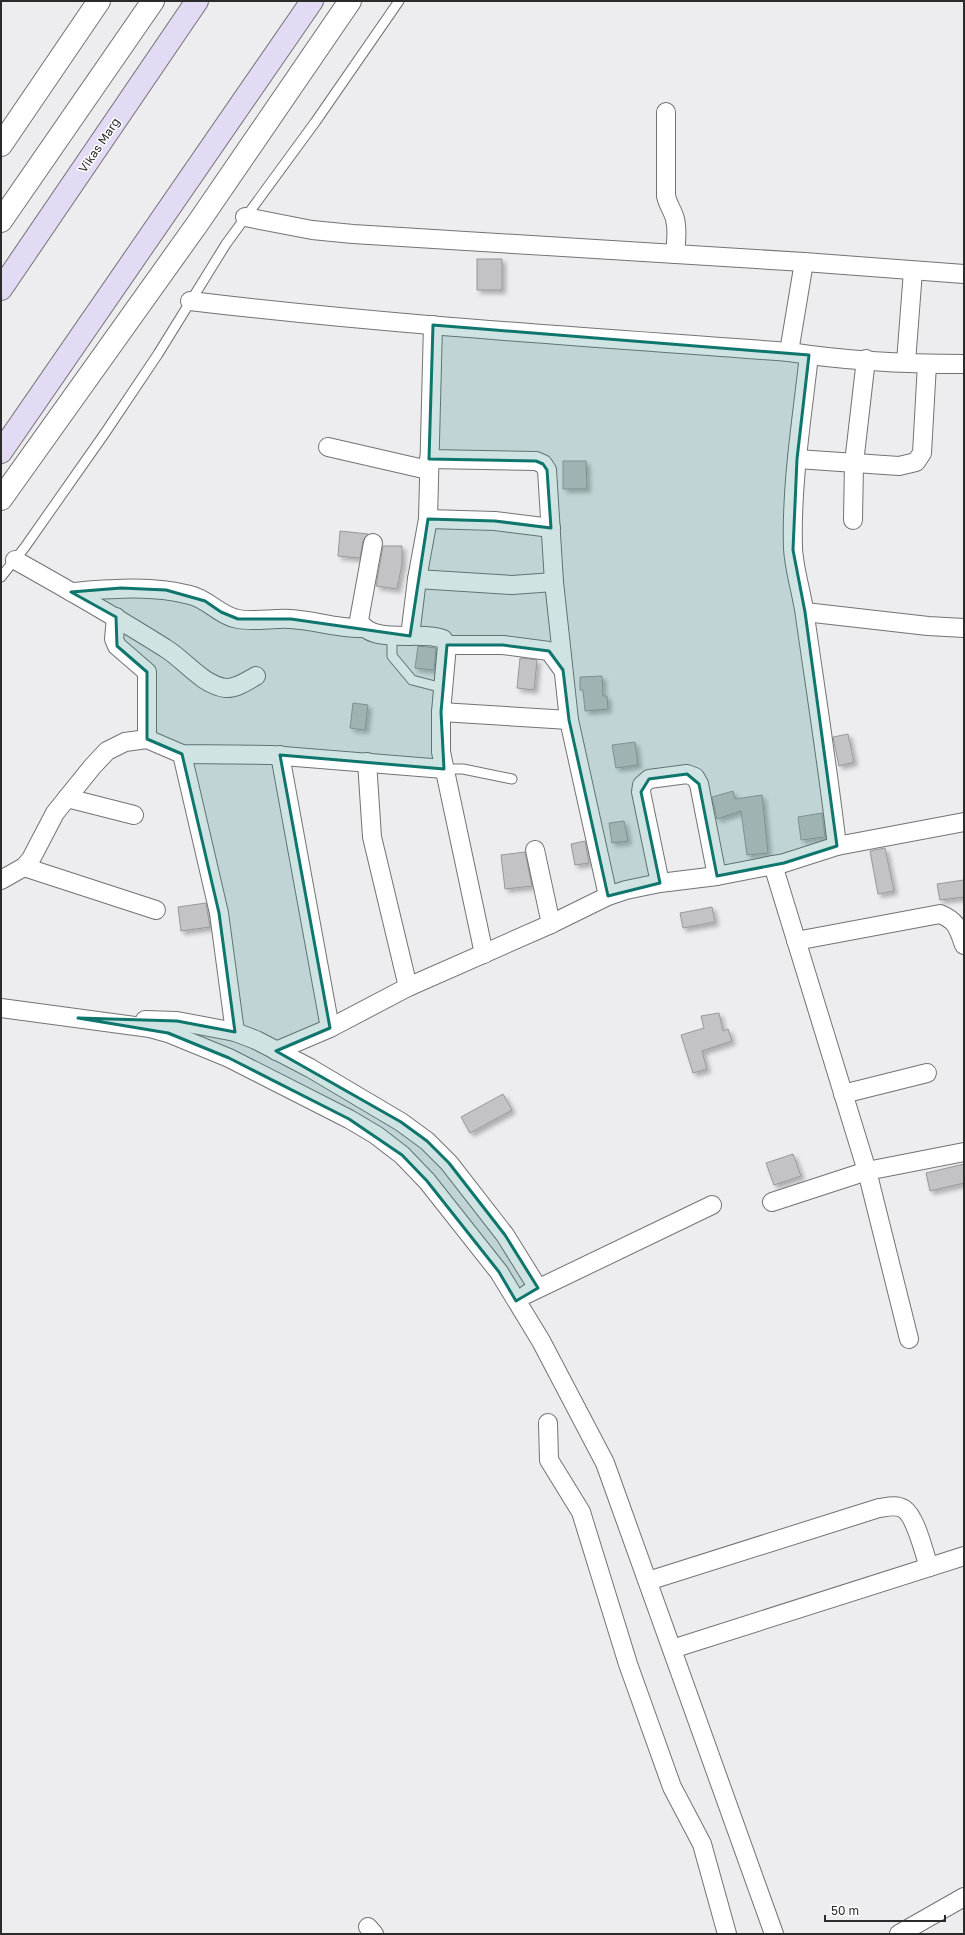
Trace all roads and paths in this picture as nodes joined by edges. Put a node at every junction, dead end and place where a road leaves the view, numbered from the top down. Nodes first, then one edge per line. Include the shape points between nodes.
1 (99, 1) edge
2 (153, 1) edge
3 (197, 1) edge
4 (312, 1) edge
5 (350, 1) edge
6 (399, 1) edge
7 (666, 112) dead end
8 (1, 145) edge
9 (245, 217) junction
10 (1, 221) edge
11 (675, 254) junction
12 (804, 262) junction
13 (913, 271) junction
14 (964, 274) edge
15 (1, 289) edge
16 (190, 301) junction
17 (433, 325) junction
18 (790, 352) junction
19 (809, 355) junction
20 (866, 359) junction
21 (906, 362) junction
22 (927, 364) junction
23 (964, 364) edge
24 (328, 447) dead end
25 (1, 452) edge
26 (797, 459) junction
27 (854, 463) junction
28 (428, 465) junction
29 (1, 499) edge
30 (428, 519) junction
31 (853, 520) dead end
32 (551, 528) junction
33 (373, 543) dead end
34 (15, 560) junction
35 (1, 577) edge
36 (417, 579) junction
37 (554, 582) junction
38 (71, 592) junction
39 (805, 612) junction
40 (116, 617) junction
41 (362, 628) junction
42 (964, 628) edge
43 (392, 635) junction
44 (410, 636) junction
45 (447, 645) junction
46 (563, 670) junction
47 (256, 676) dead end
48 (443, 688) junction
49 (441, 712) junction
50 (569, 720) junction
51 (147, 739) junction
52 (182, 754) junction
53 (280, 755) junction
54 (367, 762) junction
55 (444, 768) junction
56 (512, 779) dead end
57 (67, 798) junction
58 (134, 815) dead end
59 (964, 822) edge
60 (837, 846) junction
61 (535, 850) dead end
62 (773, 865) junction
63 (24, 867) junction
64 (718, 876) junction
65 (1, 880) edge
66 (660, 883) junction
67 (608, 896) junction
68 (156, 910) dead end
69 (550, 924) junction
70 (796, 941) junction
71 (964, 944) edge
72 (484, 954) junction
73 (408, 987) junction
74 (1, 1008) edge
75 (78, 1018) junction
76 (330, 1028) junction
77 (235, 1032) junction
78 (276, 1051) junction
79 (927, 1073) dead end
80 (843, 1094) junction
81 (964, 1152) edge
82 (867, 1171) junction
83 (772, 1202) dead end
84 (712, 1206) dead end
85 (538, 1288) junction
86 (516, 1301) junction
87 (909, 1339) dead end
88 (548, 1423) dead end
89 (964, 1556) edge
90 (929, 1567) junction
91 (648, 1581) junction
92 (672, 1650) junction
93 (964, 1897) edge
94 (727, 1934) edge
95 (774, 1934) edge
96 (899, 1934) edge

1 - 8 street
2 - 10 street
3 - 15 main road, Vikas Marg
4 - 25 main road
5 - 29 street via 198,223
6 - 9 lane via 316,121
7 - 11 street via 666,196 677,228
9 - 11 street via 312,230 353,234
9 - 16 lane
11 - 12 street
12 - 13 street
12 - 18 street
13 - 14 street
13 - 21 street
16 - 17 street via 259,310
16 - 34 lane via 105,433
17 - 18 street
17 - 28 street
18 - 19 street
19 - 20 street
19 - 26 street
20 - 21 street
20 - 27 street
21 - 22 street
22 - 23 street
22 - 27 street via 922,453 916,462 899,466
24 - 28 street
26 - 27 street
26 - 39 street via 793,550
27 - 31 street
28 - 30 street
28 - 32 street via 536,461 543,464 547,470
30 - 32 street via 495,521
30 - 36 street
32 - 37 street
33 - 41 street via 359,620
34 - 35 lane
34 - 38 street
36 - 37 street via 512,585
36 - 44 street
37 - 46 street
38 - 40 street
38 - 41 street via 121,588 166,590 205,600 238,620 291,619
39 - 42 street
39 - 60 street
40 - 47 street via 167,649 210,683 226,688 238,686
40 - 51 street via 114,639 117,646 147,672
41 - 43 street via 371,633
43 - 44 street
43 - 48 lane via 392,656 412,680
44 - 45 street via 436,636 444,639
45 - 46 street via 503,645 549,652
45 - 48 street
46 - 50 street
48 - 49 street
49 - 50 street
49 - 55 street via 441,752
50 - 67 street
51 - 52 street
51 - 57 street via 124,742 107,751
52 - 53 street
52 - 77 street via 219,913
53 - 54 street
53 - 76 street
54 - 55 street
54 - 73 street via 372,837
55 - 56 lane via 463,769
55 - 72 street
57 - 58 street
57 - 63 street via 55,813 31,859
59 - 60 street
60 - 62 street
61 - 69 street
62 - 64 street
62 - 70 street
63 - 65 street
63 - 68 street
64 - 66 street
64 - 66 street via 699,784 695,778 687,774 649,779 642,785 641,792
66 - 67 street
67 - 69 street
69 - 72 street
70 - 71 street via 940,914 951,918
70 - 80 street
72 - 73 street
73 - 76 street
74 - 75 street
75 - 77 street via 177,1021
75 - 86 street via 168,1033 229,1058 376,1135 402,1155 427,1181 499,1272
76 - 78 street
77 - 78 street
78 - 85 street via 394,1118 427,1141 449,1163 505,1235
79 - 80 street
80 - 82 street
81 - 82 street
82 - 83 street
82 - 87 street
84 - 85 street
85 - 86 street
86 - 91 street via 606,1463
88 - 94 street via 549,1460 581,1512 628,1664 672,1787 702,1844
89 - 90 street
90 - 91 street via 911,1517 905,1510 894,1506
90 - 92 street
91 - 92 street
92 - 95 street
93 - 96 street

